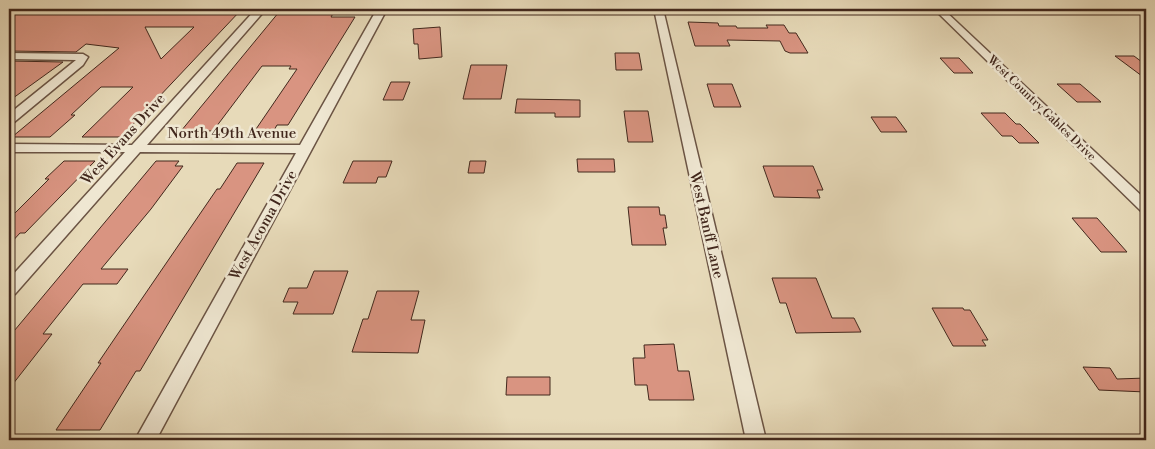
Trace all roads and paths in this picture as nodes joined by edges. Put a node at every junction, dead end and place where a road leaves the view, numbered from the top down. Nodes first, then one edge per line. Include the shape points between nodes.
1 (261, 9) edge
2 (382, 9) edge
3 (658, 9) edge
4 (938, 9) edge
5 (9, 56) edge
6 (9, 120) edge
7 (9, 148) edge
8 (136, 149) junction
9 (305, 149) junction
10 (1146, 208) edge
11 (9, 290) edge
12 (145, 440) edge
13 (756, 440) edge

1 - 8 street, West Evans Drive
2 - 9 street, West Acoma Drive
3 - 13 street, West Banff Lane
4 - 10 street, West Country Gables Drive
5 - 6 street via 83,57
7 - 8 street, North 49th Avenue
8 - 9 street, North 49th Avenue
8 - 11 street, West Evans Drive
9 - 12 street, West Acoma Drive

